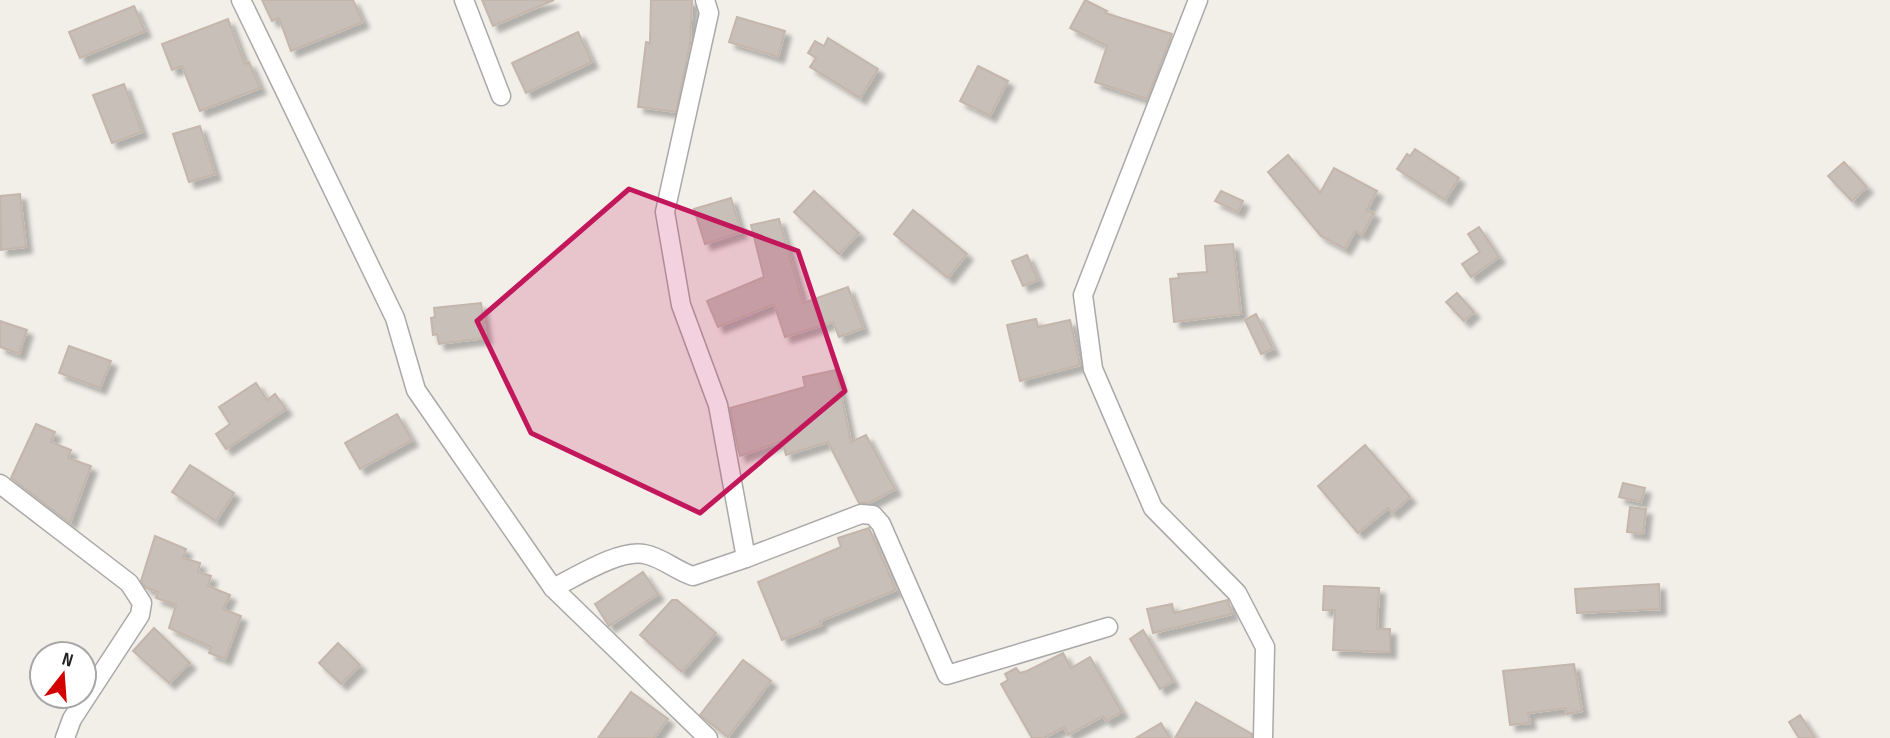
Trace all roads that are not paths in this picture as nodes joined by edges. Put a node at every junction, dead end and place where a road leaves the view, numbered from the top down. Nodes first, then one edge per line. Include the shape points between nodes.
1 (241, 0) edge
2 (464, 0) edge
3 (705, 0) edge
4 (1198, 0) edge
5 (501, 96) dead end
6 (0, 484) edge
7 (746, 558) junction
8 (553, 588) junction
9 (1108, 627) dead end
10 (65, 738) edge
11 (708, 738) edge
12 (1263, 738) edge

1 - 8 street via 396,318 416,390
2 - 5 street
3 - 7 street via 709,13 665,212 681,305 718,405
4 - 12 street via 1083,295 1093,369 1153,508 1237,593 1265,647
6 - 10 street via 129,583 142,603 140,615 72,719
7 - 8 street via 693,576 659,559 626,553
7 - 9 street via 861,514 873,515 947,675
8 - 11 street

